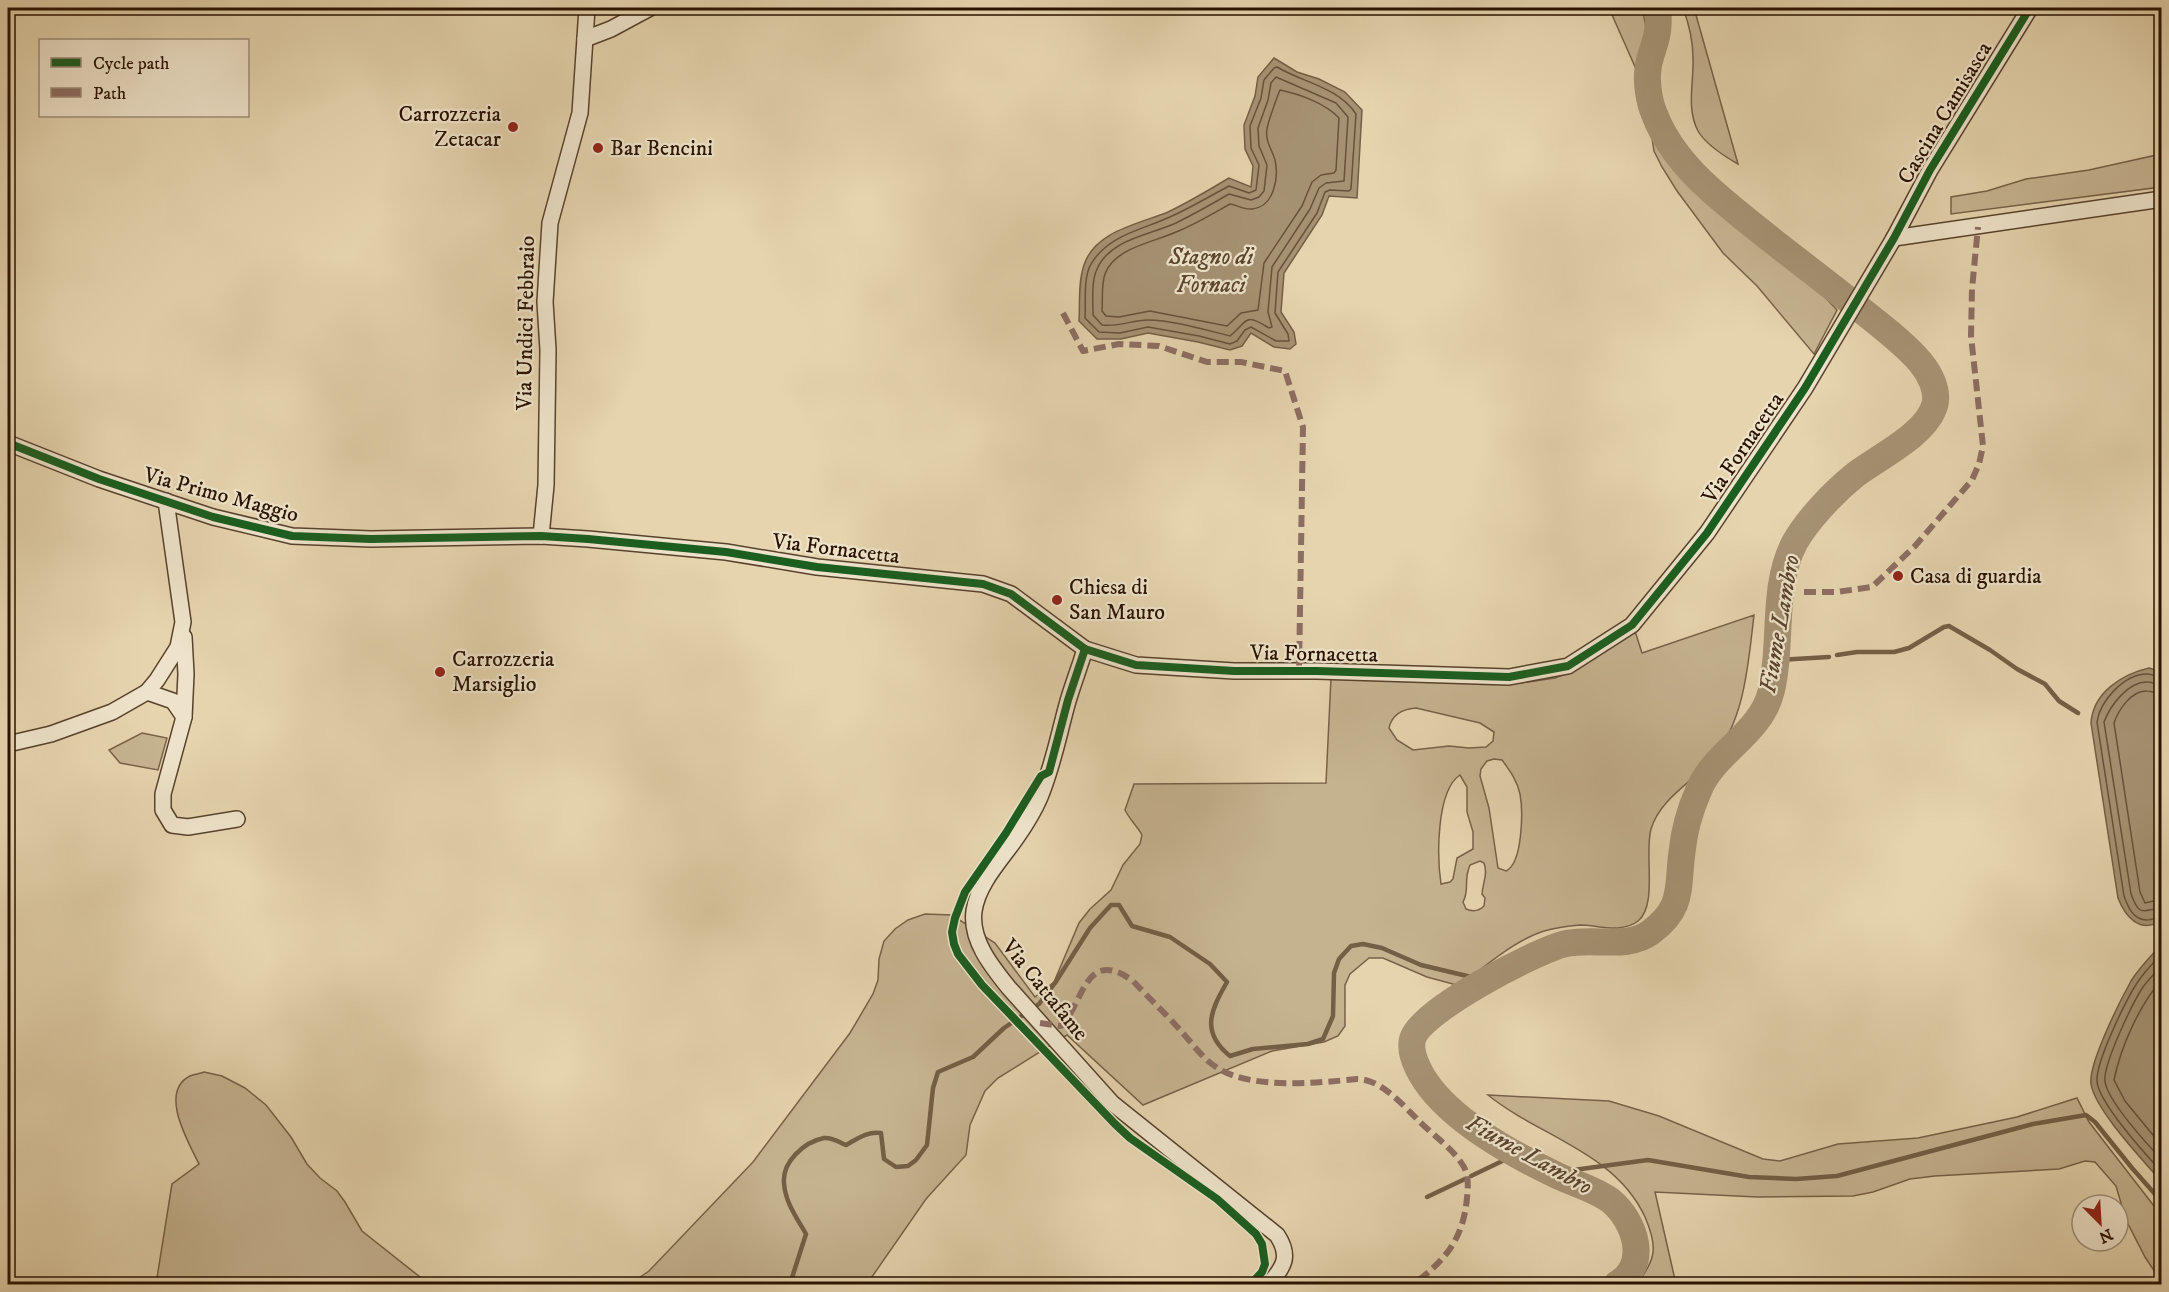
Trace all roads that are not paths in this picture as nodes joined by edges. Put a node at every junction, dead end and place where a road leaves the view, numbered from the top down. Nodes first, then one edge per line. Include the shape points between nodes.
1 (587, 8) edge
2 (650, 8) edge
3 (2030, 8) edge
4 (585, 39) junction
5 (2162, 199) edge
6 (1894, 238) junction
7 (8, 443) edge
8 (166, 501) junction
9 (541, 536) junction
10 (183, 622) junction
11 (1085, 649) junction
12 (147, 692) junction
13 (184, 717) junction
14 (8, 744) edge
15 (237, 819) dead end
16 (1269, 1284) edge

1 - 4 street, Via Undici Febbraio
2 - 4 street
3 - 6 street, Cascina Camisasca via 1930,170
4 - 9 street, Via Undici Febbraio via 580,113 550,223 544,302 548,350 546,485
5 - 6 street
6 - 11 street, Via Fornacetta via 1805,388 1707,533 1632,625 1568,666 1509,677 1234,671 1136,665
7 - 8 street, Via Primo Maggio
8 - 9 street, Via Primo Maggio via 292,536
8 - 10 street
9 - 11 street, Via Fornacetta via 726,552 824,568 983,584 1011,594
10 - 12 street via 178,647
10 - 13 street
11 - 16 street, Via Cattafame via 1040,797 983,886 974,909 976,936 995,971 1112,1103 1277,1235 1286,1252 1284,1263
12 - 13 street via 173,701
12 - 14 street via 112,712 51,734
13 - 15 street via 163,810 172,825 188,827

